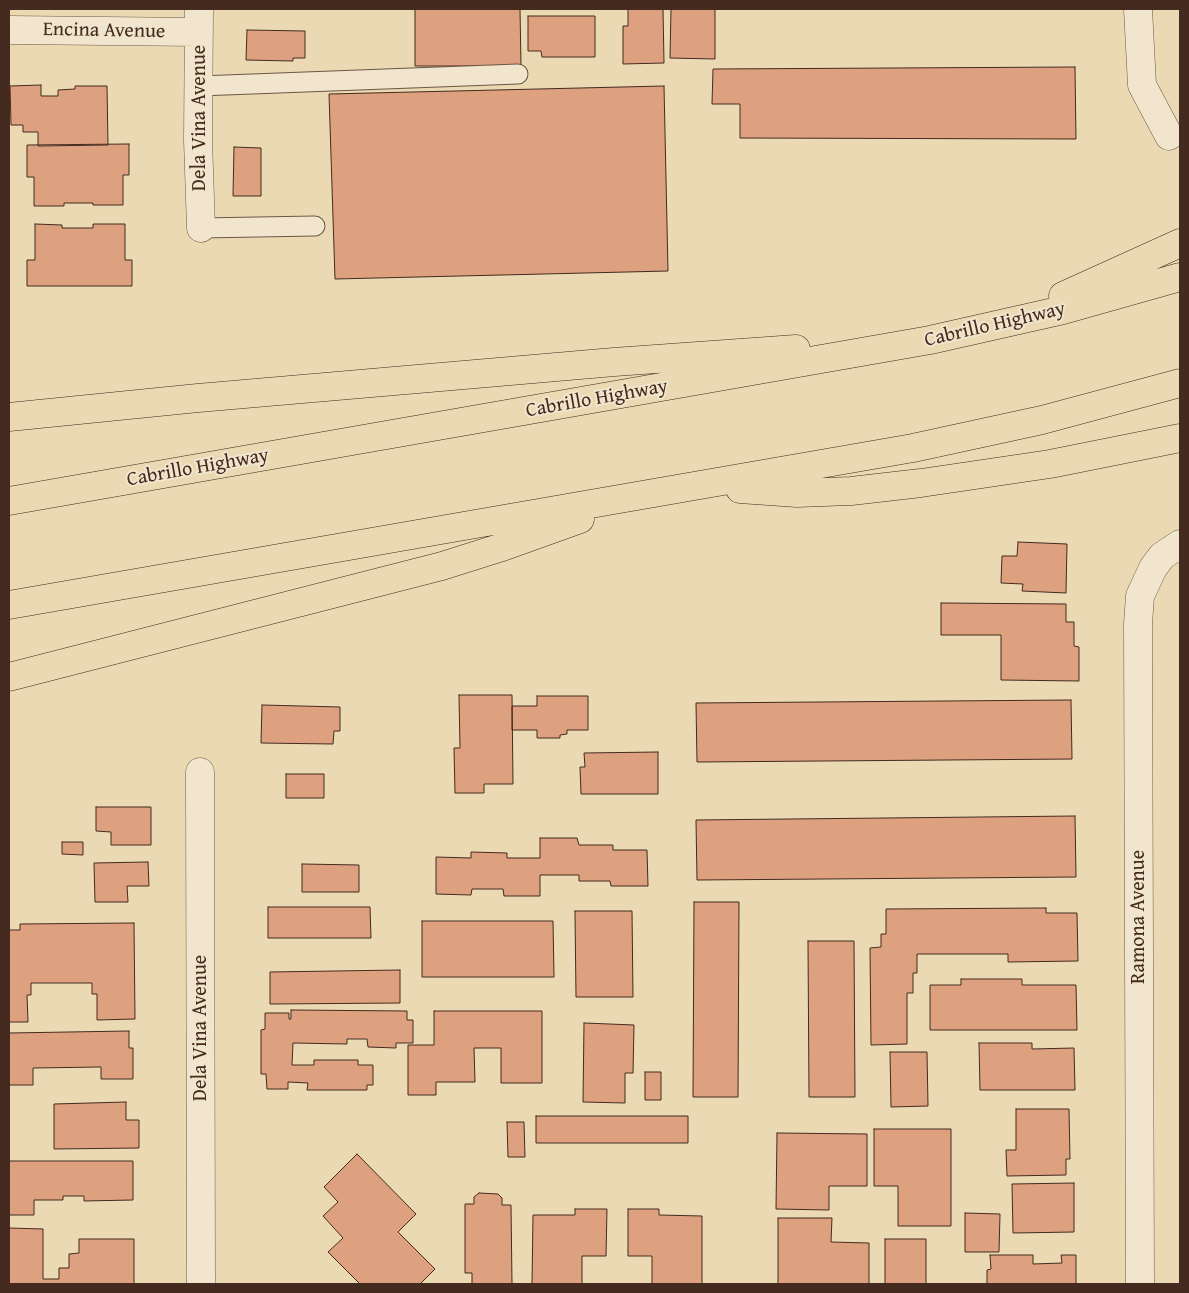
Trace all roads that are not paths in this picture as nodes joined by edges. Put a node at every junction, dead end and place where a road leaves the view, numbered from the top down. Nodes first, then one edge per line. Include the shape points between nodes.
1 (1138, 9) edge
2 (199, 20) edge
3 (9, 30) edge
4 (518, 74) dead end
5 (199, 86) junction
6 (1169, 136) dead end
7 (315, 226) dead end
8 (201, 228) joint
9 (1180, 243) edge
10 (1180, 277) edge
11 (998, 326) junction
12 (930, 340) junction
13 (1180, 384) edge
14 (9, 417) edge
15 (1180, 438) edge
16 (706, 484) junction
17 (638, 496) junction
18 (9, 501) edge
19 (1171, 550) edge
20 (9, 605) edge
21 (9, 677) edge
22 (200, 772) dead end
23 (201, 1284) edge
24 (1140, 1284) edge

1 - 6 street via 1142,85
2 - 3 street, Encina Avenue
2 - 5 street, Dela Vina Avenue
4 - 5 lane
5 - 8 street, Dela Vina Avenue
7 - 8 lane
9 - 11 highway
10 - 11 highway, Cabrillo Highway
11 - 12 highway, Cabrillo Highway
12 - 14 highway via 614,362
12 - 18 highway, Cabrillo Highway
13 - 16 highway via 980,434
15 - 16 highway via 994,473 851,491 797,493
16 - 17 highway
17 - 20 highway
17 - 21 highway via 442,566
19 - 24 street, Ramona Avenue via 1153,568 1140,596 1138,624
22 - 23 street, Dela Vina Avenue

